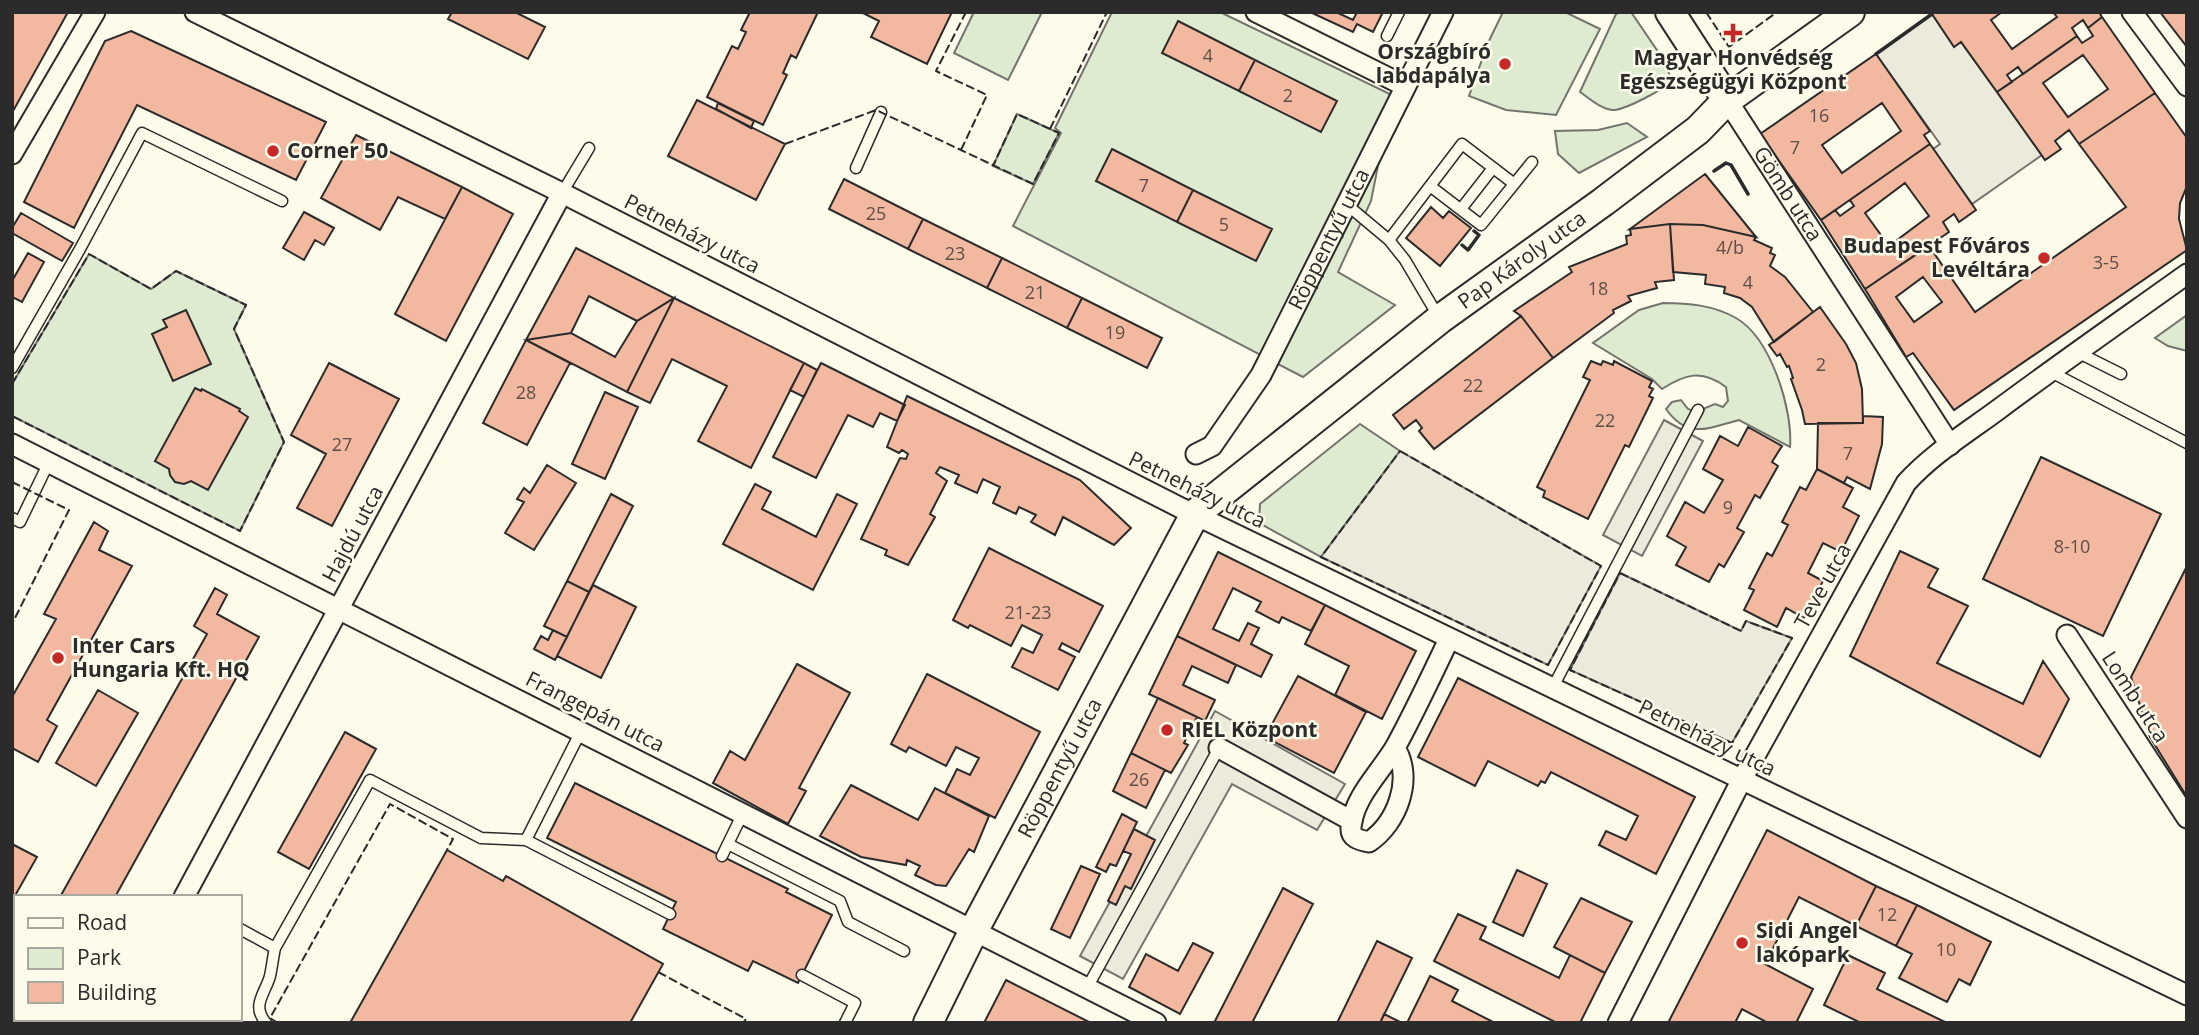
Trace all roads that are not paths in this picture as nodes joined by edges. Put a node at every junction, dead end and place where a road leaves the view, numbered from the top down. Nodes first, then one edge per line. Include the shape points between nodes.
1 (95, 12) edge
2 (195, 12) edge
3 (1255, 12) edge
4 (1399, 12) edge
5 (1443, 12) edge
6 (1670, 12) edge
7 (1850, 12) edge
8 (2132, 12) edge
9 (1387, 36) dead end
10 (1405, 86) junction
11 (2187, 86) edge
12 (1727, 100) junction
13 (881, 112) dead end
14 (589, 148) dead end
15 (12, 154) edge
16 (1532, 162) dead end
17 (856, 168) dead end
18 (1493, 168) junction
19 (1513, 183) junction
20 (1430, 186) junction
21 (562, 193) junction
22 (282, 201) dead end
23 (1346, 204) junction
24 (1461, 209) junction
25 (1389, 240) junction
26 (2187, 274) edge
27 (1440, 319) junction
28 (2077, 351) junction
29 (12, 368) edge
30 (2050, 371) junction
31 (2121, 374) dead end
32 (1698, 410) dead end
33 (2187, 443) edge
34 (12, 444) edge
35 (1950, 445) junction
36 (1196, 454) dead end
37 (49, 462) junction
38 (1195, 514) junction
39 (12, 518) edge
40 (339, 608) junction
41 (2067, 635) dead end
42 (1449, 639) junction
43 (1553, 687) junction
44 (581, 731) junction
45 (1219, 748) joint
46 (1395, 748) junction
47 (1741, 781) junction
48 (744, 813) junction
49 (2187, 818) edge
50 (1352, 821) junction
51 (526, 840) junction
52 (728, 844) junction
53 (722, 856) dead end
54 (185, 895) edge
55 (670, 914) dead end
56 (242, 930) edge
57 (974, 930) junction
58 (275, 948) junction
59 (904, 951) dead end
60 (802, 975) dead end
61 (1087, 988) junction
62 (2187, 995) edge
63 (266, 1023) edge
64 (845, 1023) edge
65 (928, 1023) edge
66 (1156, 1023) edge
67 (1618, 1023) edge

1 - 15 street
2 - 21 street, Petneházy utca
3 - 10 street
4 - 9 lane
5 - 10 street, Röppentyű utca
6 - 12 street, Gömb utca
7 - 12 street, Pap Károly utca
8 - 11 street
10 - 23 street, Röppentyű utca
12 - 27 street, Pap Károly utca via 1687,138
12 - 35 street, Gömb utca
13 - 17 lane
14 - 21 lane
16 - 19 lane
18 - 19 lane
18 - 20 lane via 1462,145
18 - 24 lane
19 - 24 lane via 1481,225
20 - 24 lane
20 - 25 lane
21 - 38 street, Petneházy utca
21 - 40 street, Hajdú utca
22 - 29 lane via 142,133
23 - 25 lane
23 - 36 street, Röppentyű utca via 1261,374 1212,446
25 - 27 lane
26 - 28 street, Teve utca
27 - 38 street, Pap Károly utca
28 - 30 street, Teve utca
28 - 31 lane
30 - 33 lane
30 - 35 street, Teve utca
32 - 43 lane
34 - 37 street, Frangepán utca
35 - 47 street, Teve utca via 1906,483
37 - 39 lane via 20,522
37 - 40 street, Frangepán utca
38 - 42 street, Petneházy utca
38 - 57 street, Röppentyű utca
40 - 44 street, Frangepán utca
40 - 54 street, Hajdú utca
41 - 49 street, Lomb utca
42 - 43 street, Petneházy utca
42 - 46 street
43 - 47 street, Petneházy utca
44 - 48 street, Frangepán utca
44 - 51 lane
45 - 50 street
45 - 61 lane
46 - 50 street via 1366,789
46 - 50 street via 1404,781 1389,823 1369,842 1352,835
47 - 62 street, Petneházy utca
47 - 67 street, Teve utca
48 - 52 lane
48 - 57 street, Frangepán utca
51 - 55 lane
51 - 58 lane via 481,838 370,780
52 - 53 lane
52 - 59 lane via 840,901 848,922
56 - 58 lane
57 - 61 street, Frangepán utca
57 - 65 street, Röppentyű utca
58 - 63 lane via 269,979 259,999
60 - 64 lane via 855,1003
61 - 66 street, Frangepán utca

